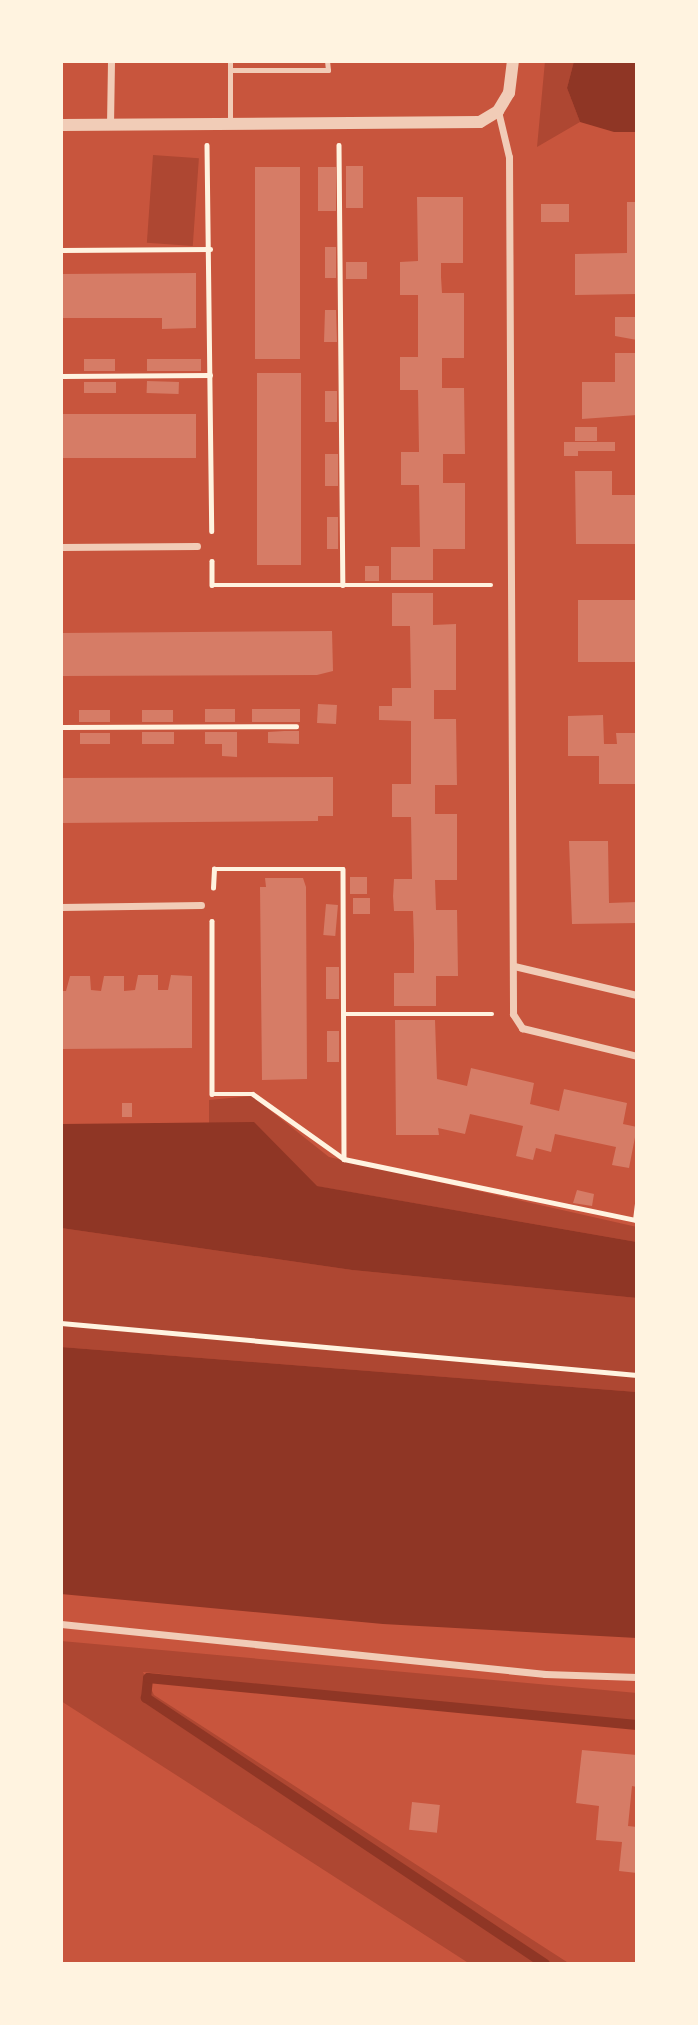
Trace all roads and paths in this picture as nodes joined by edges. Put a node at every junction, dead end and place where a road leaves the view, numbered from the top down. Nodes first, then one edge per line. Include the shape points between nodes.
1 (111, 61) edge
2 (230, 61) edge
3 (327, 61) edge
4 (513, 61) edge
5 (230, 70) junction
6 (498, 111) junction
7 (338, 124) junction
8 (61, 125) edge
9 (110, 125) junction
10 (207, 126) junction
11 (230, 126) junction
12 (209, 249) junction
13 (61, 250) edge
14 (210, 375) junction
15 (61, 376) edge
16 (197, 546) dead end
17 (61, 547) edge
18 (343, 585) junction
19 (508, 585) junction
20 (296, 726) dead end
21 (61, 727) edge
22 (213, 894) dead end
23 (201, 905) dead end
24 (212, 906) dead end
25 (61, 907) edge
26 (514, 966) junction
27 (637, 995) edge
28 (343, 1014) junction
29 (513, 1014) junction
30 (637, 1056) edge
31 (344, 1158) junction
32 (637, 1203) edge
33 (61, 1324) edge
34 (637, 1374) edge
35 (61, 1624) edge
36 (637, 1677) edge

1 - 9 street
2 - 5 lane
3 - 5 lane via 328,70
4 - 6 street via 509,93
5 - 11 lane
6 - 7 street via 480,122
6 - 19 street via 509,158
7 - 11 street
7 - 18 path
8 - 9 street
9 - 10 street
10 - 11 street
10 - 12 path
12 - 13 path
12 - 14 path
14 - 15 path
14 - 18 path via 212,585
16 - 17 street
18 - 19 path
19 - 26 street
20 - 21 path
22 - 28 path via 214,869 343,869
23 - 25 street
24 - 31 path via 212,1094 253,1094
26 - 27 street
26 - 29 street
28 - 29 path
28 - 31 path
29 - 30 street via 522,1028
31 - 32 path via 635,1220
33 - 34 path
35 - 36 street via 545,1674

